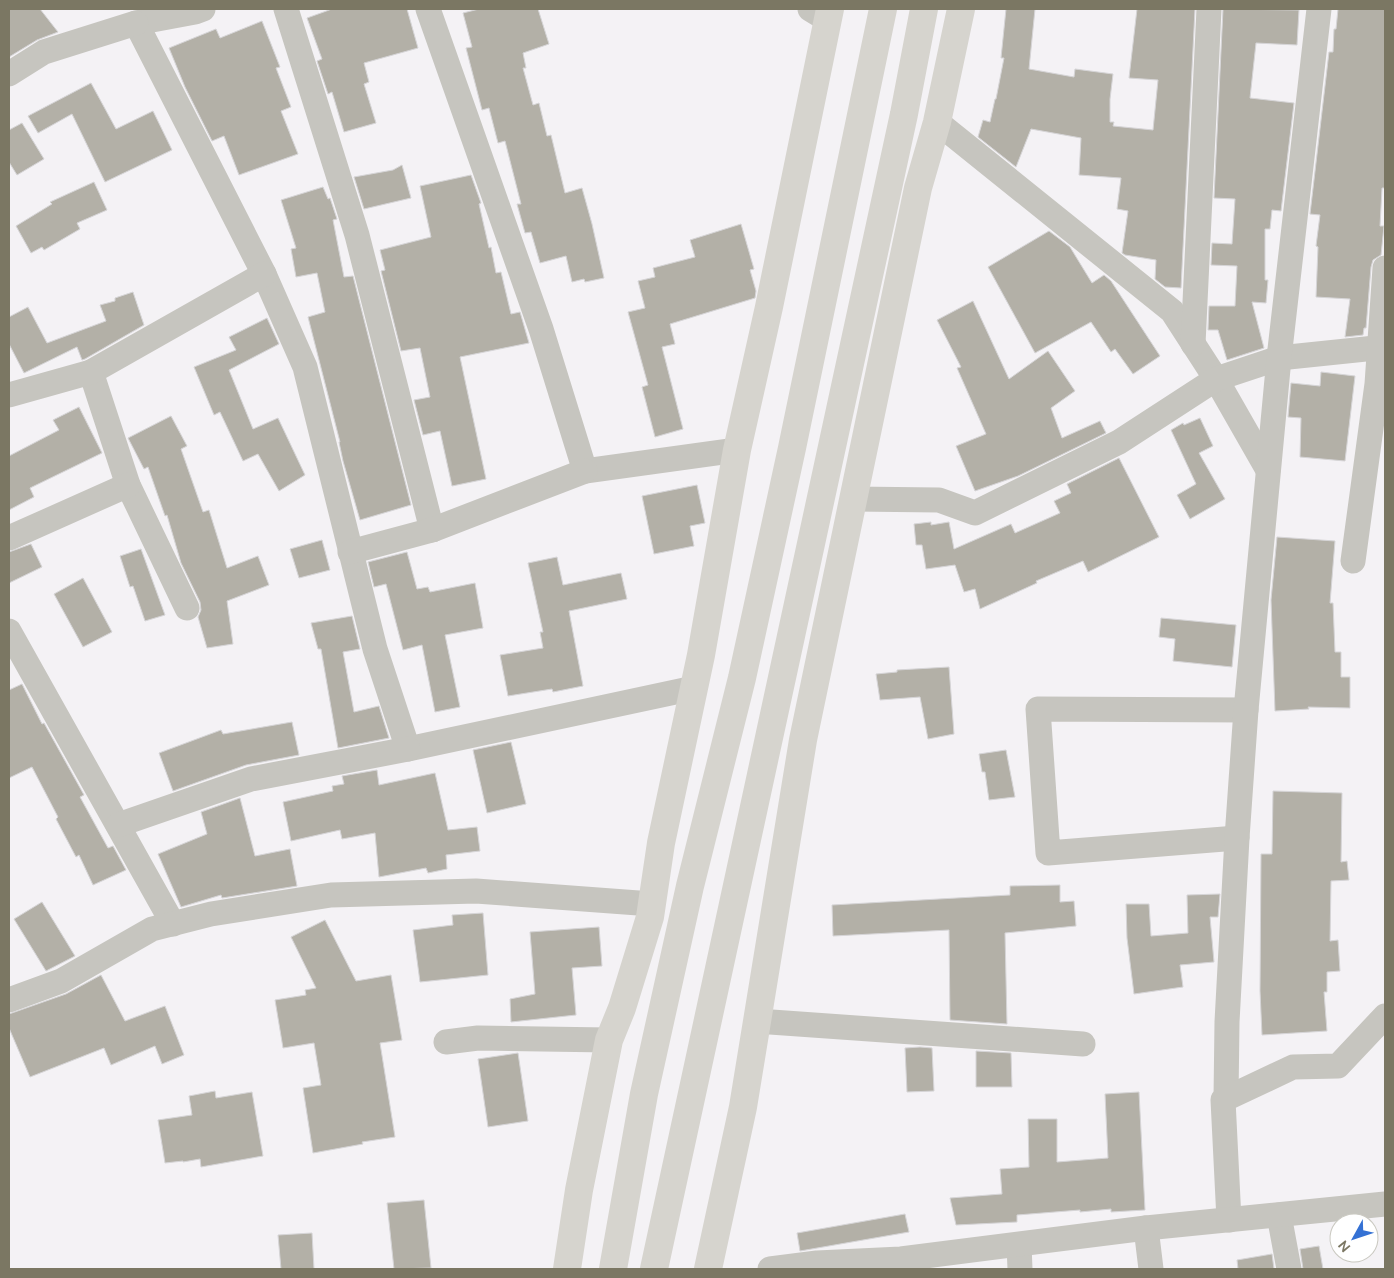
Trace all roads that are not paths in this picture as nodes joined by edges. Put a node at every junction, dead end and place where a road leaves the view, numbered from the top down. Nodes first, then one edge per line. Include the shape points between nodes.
1 (203, 9) edge
2 (286, 9) edge
3 (428, 9) edge
4 (883, 9) edge
5 (924, 9) edge
6 (961, 9) edge
7 (1209, 9) edge
8 (1319, 9) edge
9 (823, 12) edge
10 (136, 23) junction
11 (9, 74) edge
12 (937, 122) junction
13 (1385, 268) edge
14 (264, 274) junction
15 (1193, 344) junction
16 (1382, 347) edge
17 (1279, 358) junction
18 (91, 372) junction
19 (1216, 379) junction
20 (9, 396) edge
21 (737, 450) junction
22 (585, 470) junction
23 (1268, 470) junction
24 (128, 485) junction
25 (853, 499) junction
26 (432, 530) junction
27 (9, 538) edge
28 (350, 552) junction
29 (1353, 561) dead end
30 (186, 608) dead end
31 (9, 631) edge
32 (694, 688) junction
33 (1246, 710) junction
34 (408, 749) junction
35 (118, 825) junction
36 (1237, 838) junction
37 (652, 904) junction
38 (173, 924) junction
39 (9, 1000) edge
40 (1385, 1016) edge
41 (757, 1021) junction
42 (609, 1040) junction
43 (446, 1042) dead end
44 (1083, 1044) dead end
45 (1226, 1098) junction
46 (1385, 1204) edge
47 (1279, 1215) junction
48 (1228, 1220) junction
49 (1146, 1228) junction
50 (1019, 1257) edge
51 (859, 1265) edge
52 (567, 1269) edge
53 (613, 1269) edge
54 (654, 1269) edge
55 (708, 1269) edge
56 (770, 1269) edge
57 (1152, 1269) edge
58 (1290, 1269) edge

1 - 10 street
2 - 26 street via 357,236
3 - 22 street via 541,329
4 - 53 main road via 742,678 690,886 644,1094
5 - 54 main road
6 - 12 main road
7 - 15 street
8 - 17 street
9 - 21 main road via 769,307
10 - 11 street via 44,52
10 - 14 street
12 - 15 street via 1172,311
12 - 25 main road via 918,188
13 - 16 street
14 - 18 street
14 - 28 street via 305,367
15 - 19 street
16 - 17 street
16 - 29 street
17 - 19 street
17 - 23 street
18 - 20 street
18 - 24 street
19 - 23 street
19 - 25 street via 1119,442 975,513 939,500
21 - 22 street
21 - 32 main road
22 - 26 street
23 - 33 street
24 - 27 street
24 - 30 street
25 - 41 main road via 803,740
26 - 28 street
28 - 34 street via 375,649
31 - 35 street
32 - 34 street
32 - 37 main road via 661,844
33 - 36 street
33 - 36 street via 1038,709 1048,853
34 - 35 street via 252,779
35 - 38 street
36 - 45 street
37 - 38 street via 476,891 331,895 211,914
37 - 42 main road via 622,1008
38 - 39 street via 152,929 61,981
40 - 45 street via 1338,1066 1293,1068
41 - 44 street
41 - 55 main road via 744,1107
42 - 43 street via 478,1038
42 - 52 main road
45 - 48 street via 1223,1100
46 - 47 street
47 - 48 street
47 - 58 street
48 - 49 street
49 - 50 street
49 - 57 street
50 - 51 street via 901,1259
51 - 56 street via 818,1263

